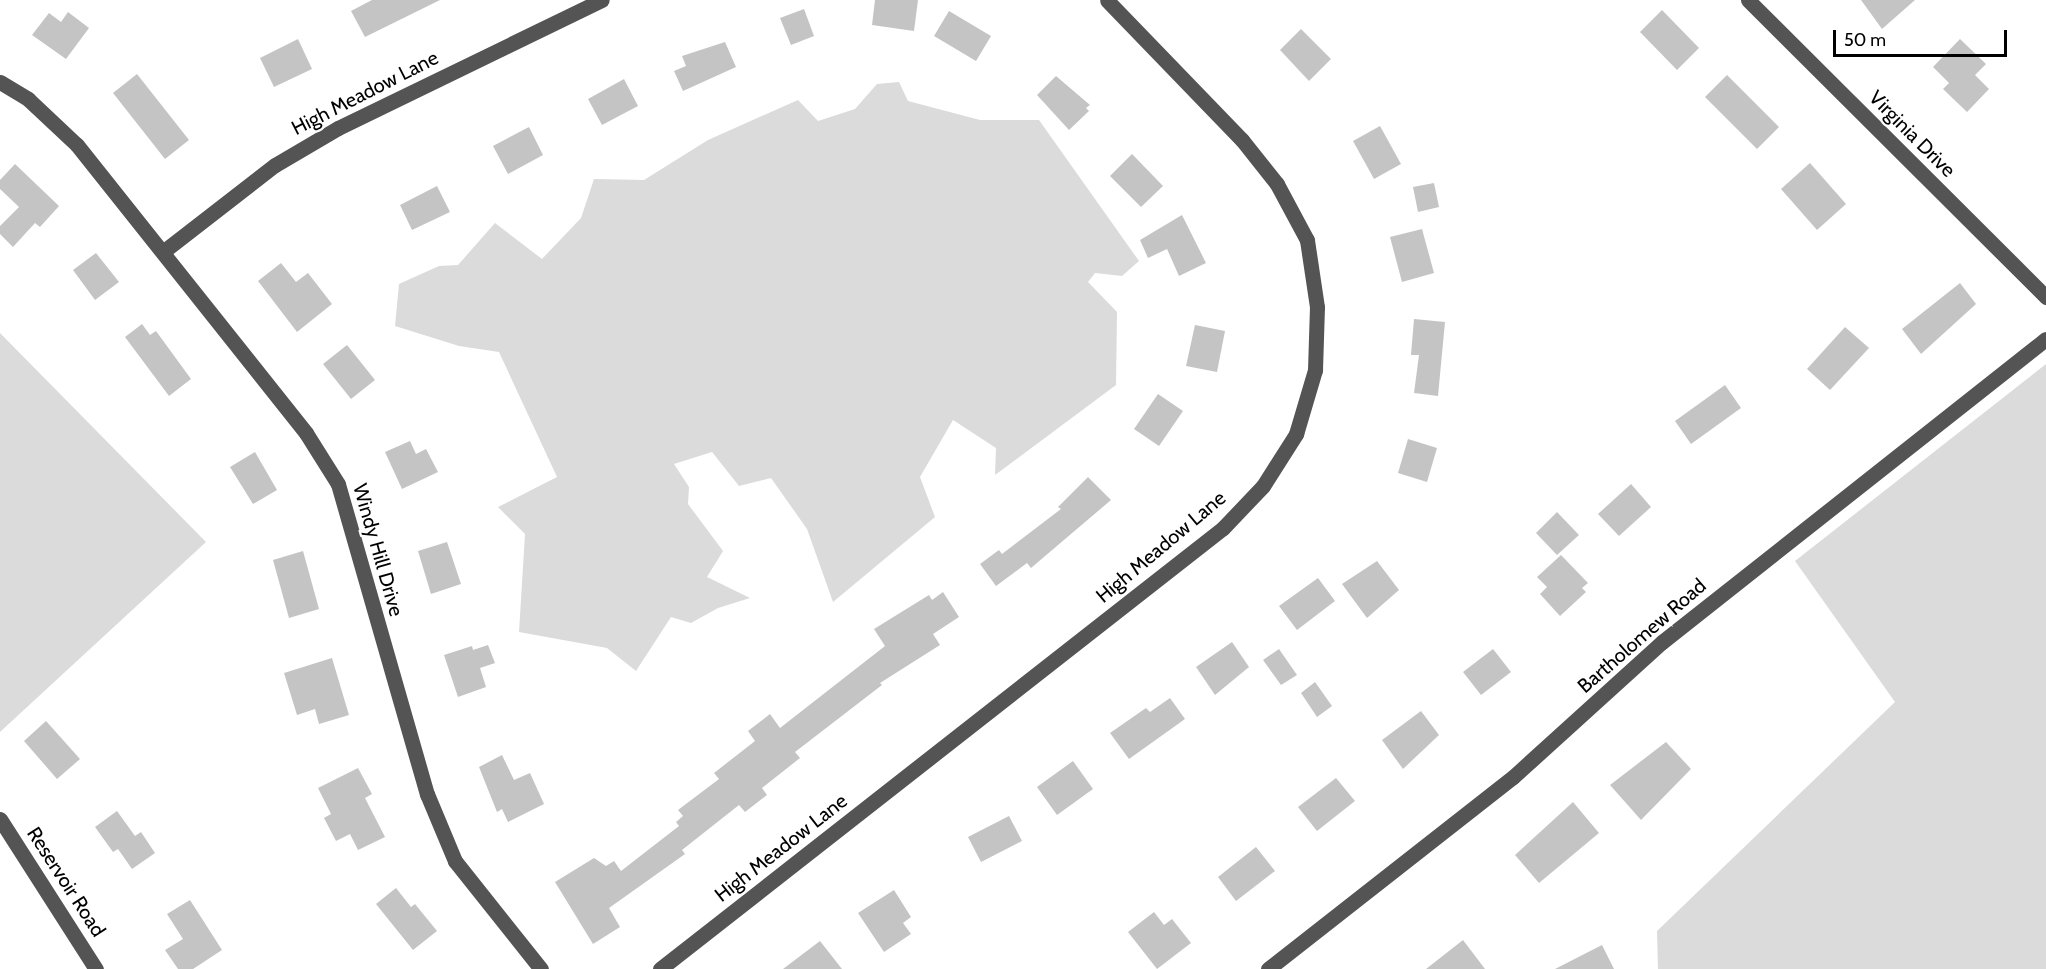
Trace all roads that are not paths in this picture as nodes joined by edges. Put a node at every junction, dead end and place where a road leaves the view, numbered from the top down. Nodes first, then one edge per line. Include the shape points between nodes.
1 (602, 0) edge
2 (1107, 0) edge
3 (1749, 0) edge
4 (0, 82) edge
5 (164, 251) junction
6 (2046, 297) edge
7 (2046, 339) edge
8 (0, 819) edge
9 (96, 969) edge
10 (541, 969) edge
11 (660, 969) edge
12 (1268, 969) edge

1 - 5 street, High Meadow Lane via 338,128 275,165
2 - 11 street, High Meadow Lane via 1242,140 1277,184 1307,240 1317,307 1315,370 1296,434 1263,486 1223,528
3 - 6 street, Virginia Drive
4 - 5 street, Windy Hill Drive via 28,99 77,145
5 - 10 street, Windy Hill Drive via 306,433 338,484 427,794 454,861
7 - 12 street, Bartholomew Road via 1662,642 1513,777
8 - 9 street, Reservoir Road

